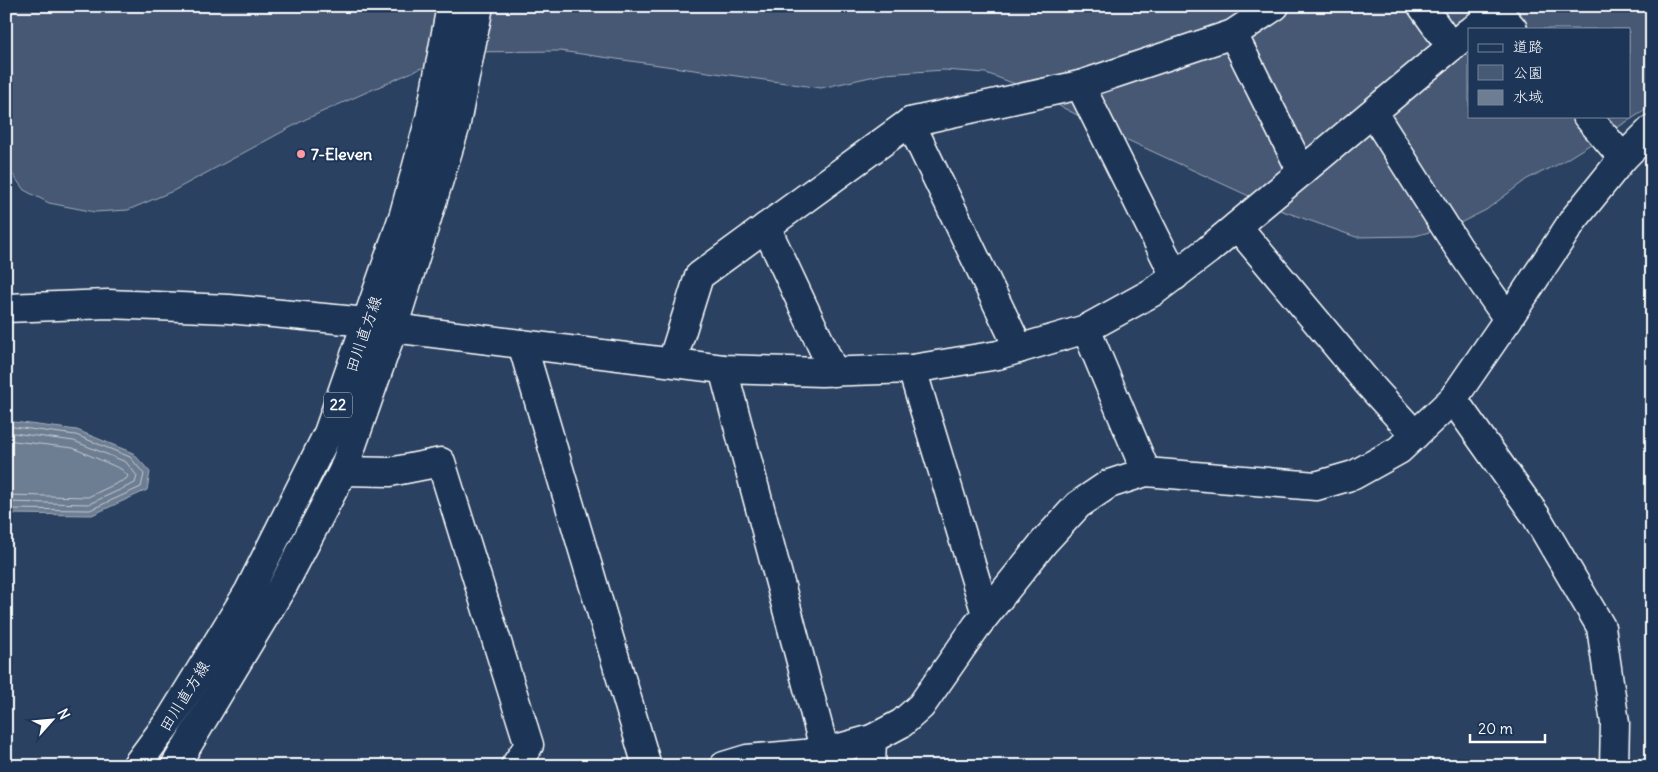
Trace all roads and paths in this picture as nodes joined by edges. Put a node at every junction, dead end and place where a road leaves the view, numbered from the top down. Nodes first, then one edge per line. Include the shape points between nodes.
1 (451, 6) edge
2 (479, 6) edge
3 (1275, 6) edge
4 (1422, 6) edge
5 (1504, 15) edge
6 (1476, 28) edge
7 (1233, 34) junction
8 (1460, 40) edge
9 (1080, 85) junction
10 (1373, 113) junction
11 (1589, 118) edge
12 (910, 122) junction
13 (1652, 129) edge
14 (1622, 158) junction
15 (1302, 172) junction
16 (1237, 226) junction
17 (766, 227) junction
18 (1175, 276) junction
19 (6, 308) edge
20 (1508, 320) junction
21 (367, 322) junction
22 (394, 328) junction
23 (1086, 329) junction
24 (522, 344) junction
25 (1019, 349) junction
26 (672, 362) junction
27 (723, 369) junction
28 (912, 369) junction
29 (834, 372) junction
30 (1453, 398) junction
31 (1415, 435) junction
32 (343, 471) junction
33 (1146, 472) junction
34 (986, 614) junction
35 (825, 752) junction
36 (872, 753) edge
37 (136, 766) edge
38 (174, 766) edge
39 (516, 766) edge
40 (647, 766) edge
41 (724, 766) edge
42 (1614, 766) edge

1 - 21 street, 田川直方線 / 22 via 430,118 404,214
2 - 22 street, 田川直方線 / 22 via 455,128
3 - 7 street
4 - 8 street
5 - 6 street
7 - 9 street
7 - 15 street
8 - 10 street
9 - 12 street
9 - 18 street
10 - 15 street
10 - 20 street
11 - 14 street
12 - 17 street
12 - 25 street
13 - 14 street
14 - 20 street via 1574,219
15 - 16 street
16 - 18 street
16 - 31 street
17 - 26 street via 699,276
17 - 29 street
18 - 23 street
19 - 21 street via 108,304 229,309
20 - 30 street
21 - 22 street
21 - 37 street, 田川直方線 / 22 via 328,433 249,591 170,720
22 - 24 street
22 - 32 street, 田川直方線 / 22
23 - 25 street
23 - 33 street
24 - 26 street
24 - 40 street
25 - 28 street
26 - 27 street
27 - 29 street
27 - 35 street
28 - 29 street
28 - 34 street
30 - 31 street
30 - 42 street via 1536,516 1601,628 1614,723
31 - 33 street via 1399,450 1354,476 1316,486
32 - 38 street, 田川直方線 / 22 via 284,584
32 - 39 street via 390,472 441,462 528,745
33 - 34 street via 1109,484 1078,505
34 - 36 street via 921,706
35 - 36 street
35 - 41 street via 747,759

